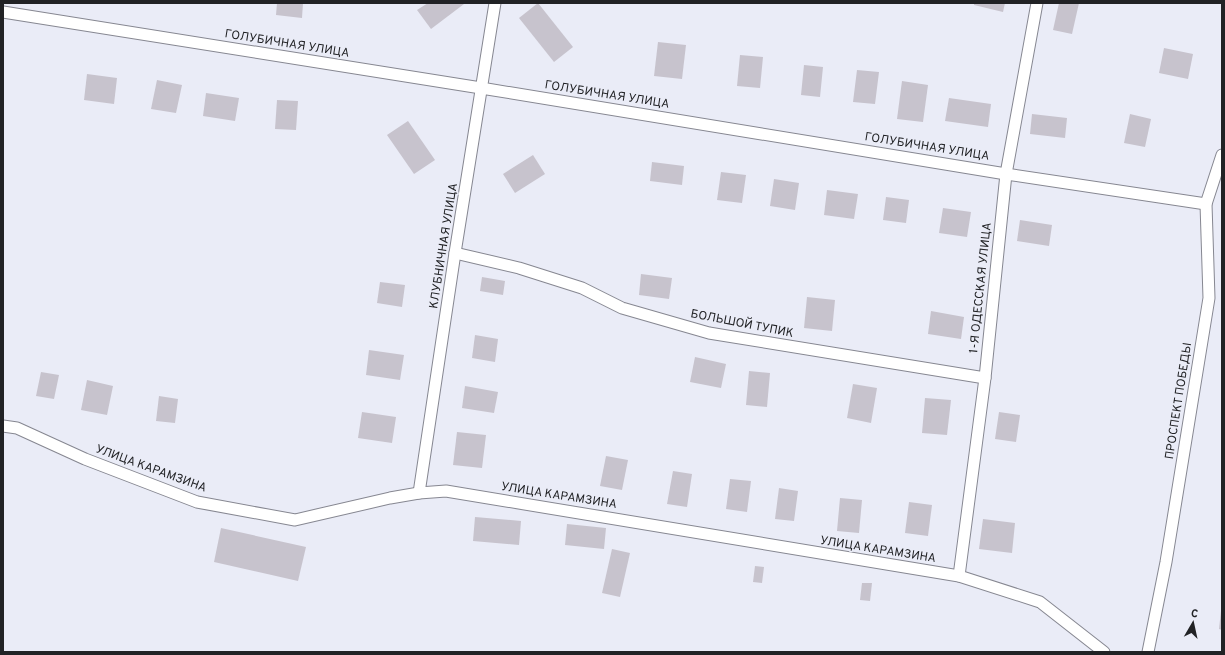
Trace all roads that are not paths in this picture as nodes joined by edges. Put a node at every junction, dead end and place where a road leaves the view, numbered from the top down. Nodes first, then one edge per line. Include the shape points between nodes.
1 (495, 3) edge
2 (1037, 3) edge
3 (3, 12) edge
4 (481, 88) junction
5 (1222, 155) edge
6 (1006, 174) junction
7 (1206, 204) junction
8 (455, 253) junction
9 (985, 378) junction
10 (3, 426) edge
11 (419, 493) junction
12 (959, 576) junction
13 (1104, 652) edge
14 (1148, 652) edge

1 - 4 lane, КЛУБНИЧНАЯ УЛИЦА
2 - 6 lane, 1-Я ОДЕССКАЯ УЛИЦА
3 - 4 lane, ГОЛУБИЧНАЯ УЛИЦА
4 - 6 lane, ГОЛУБИЧНАЯ УЛИЦА
4 - 8 lane, КЛУБНИЧНАЯ УЛИЦА
5 - 7 lane, ПРОСПЕКТ ПОБЕДЫ
6 - 7 lane, ГОЛУБИЧНАЯ УЛИЦА
6 - 9 lane, 1-Я ОДЕССКАЯ УЛИЦА
7 - 14 lane, ПРОСПЕКТ ПОБЕДЫ via 1209,298 1166,562
8 - 9 lane, БОЛЬШОЙ ТУПИК via 519,268 582,288 622,308 710,333
8 - 11 lane, КЛУБНИЧНАЯ УЛИЦА
9 - 12 lane, 1-Я ОДЕССКАЯ УЛИЦА
10 - 11 lane, УЛИЦА КАРАМЗИНА via 17,428 85,459 197,502 295,520
11 - 12 lane, УЛИЦА КАРАМЗИНА via 446,491
12 - 13 lane, УЛИЦА КАРАМЗИНА via 1040,602

